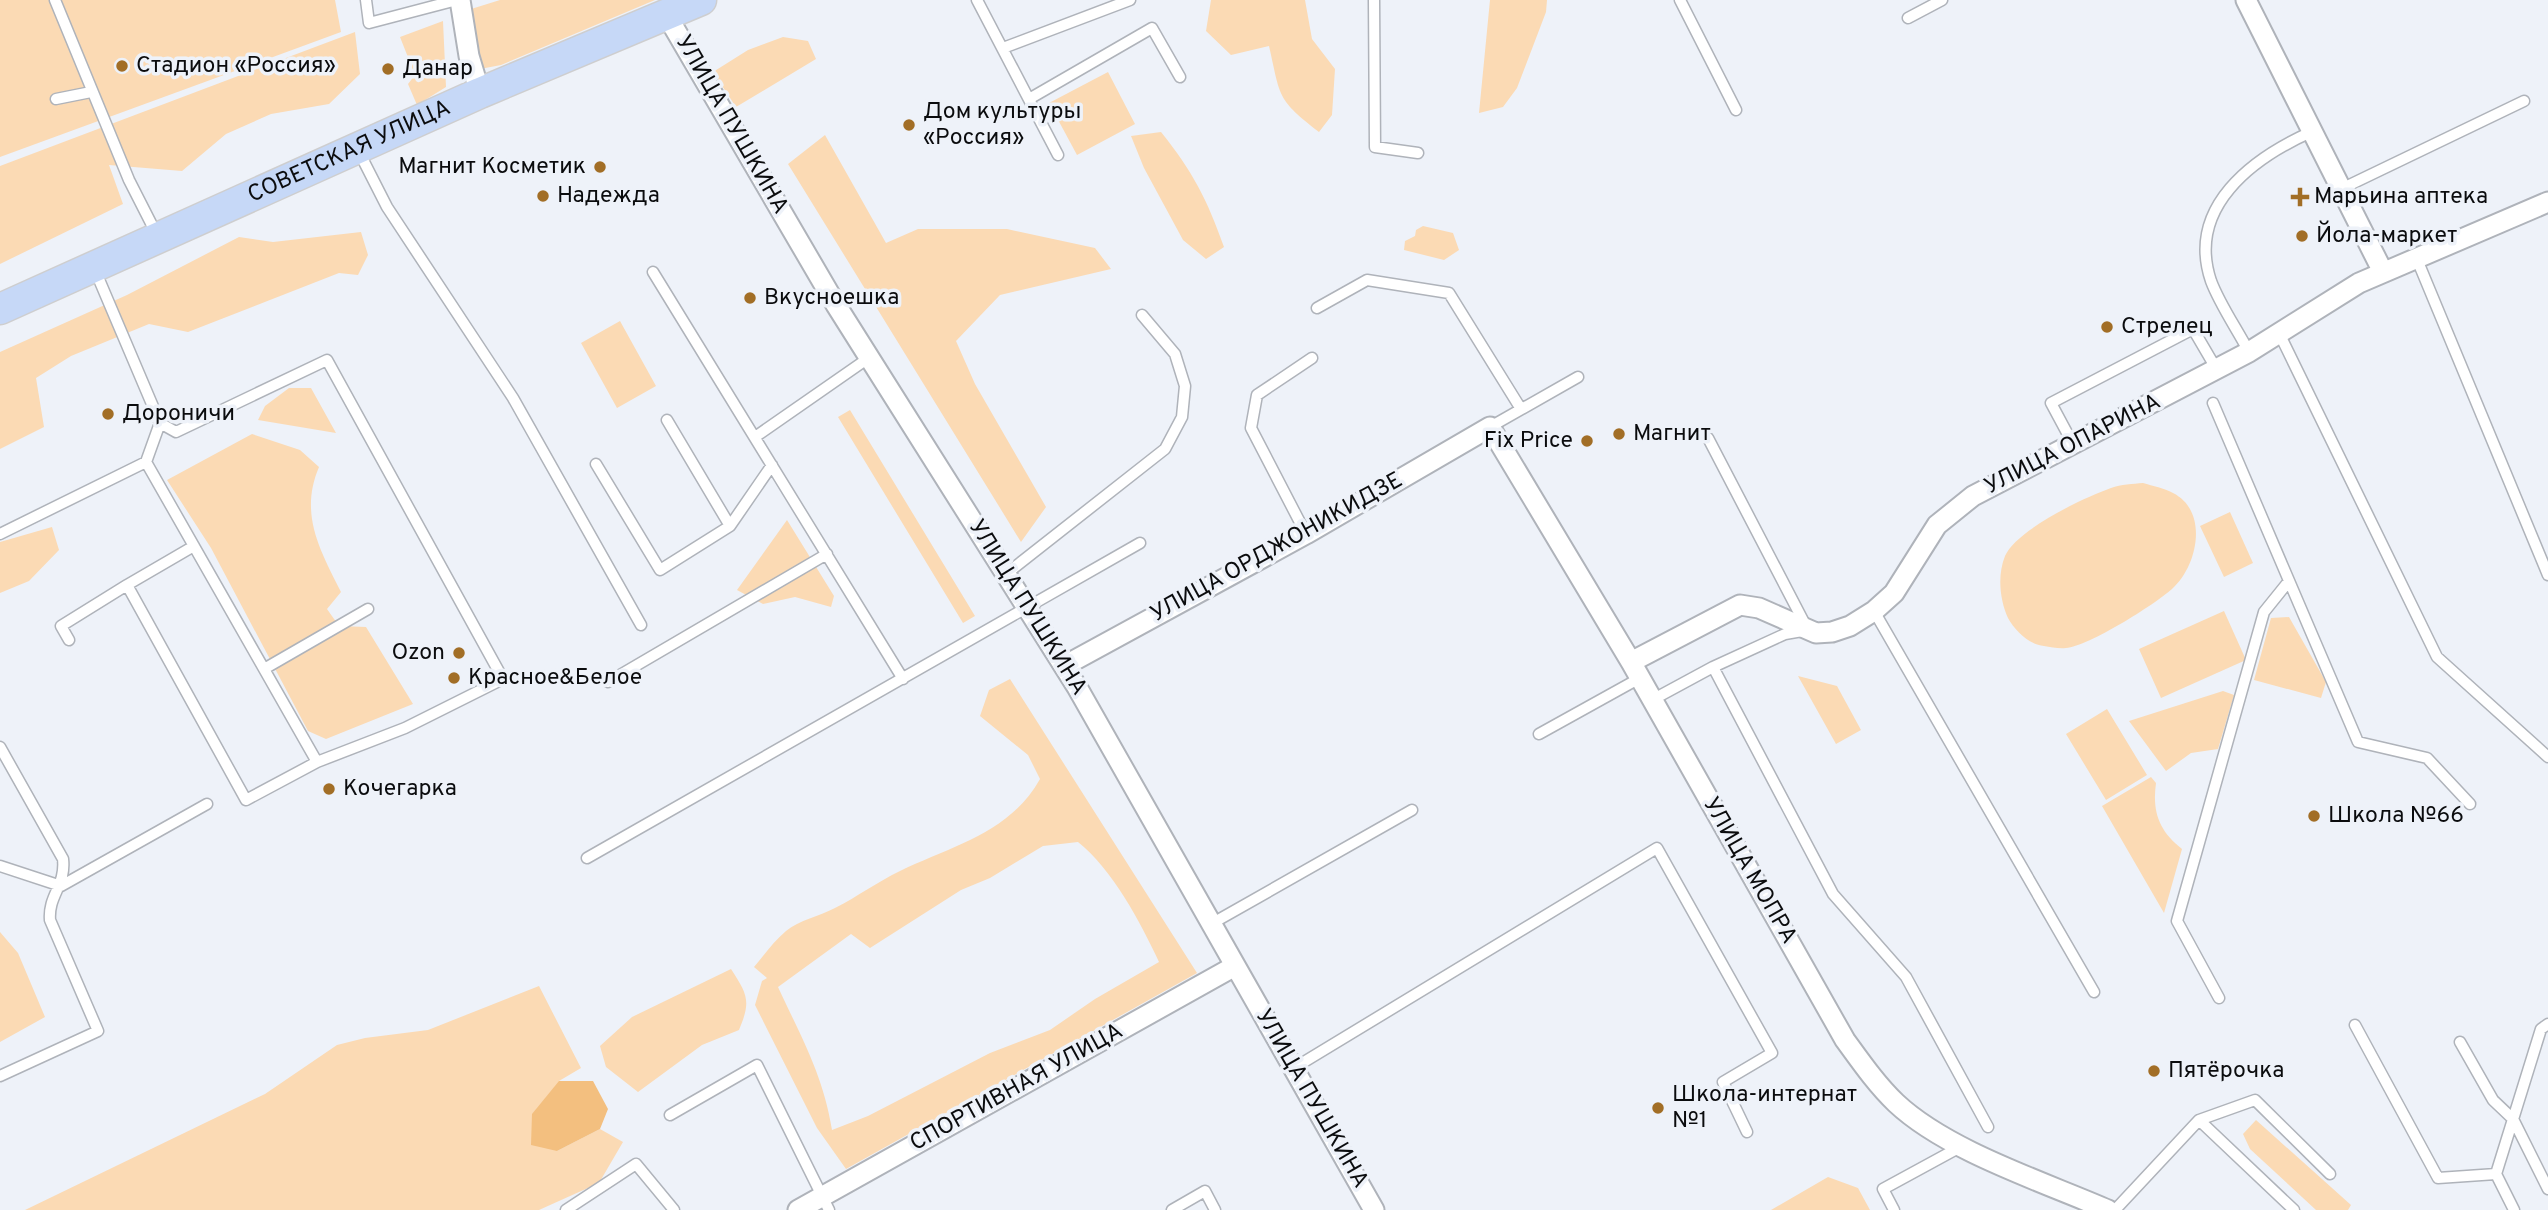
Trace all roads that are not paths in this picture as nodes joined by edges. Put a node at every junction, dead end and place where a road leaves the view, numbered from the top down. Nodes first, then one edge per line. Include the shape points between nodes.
1 (55, 0) edge
2 (366, 0) edge
3 (458, 0) edge
4 (701, 0) edge
5 (977, 0) edge
6 (1130, 0) edge
7 (1374, 0) edge
8 (1680, 0) edge
9 (1942, 0) edge
10 (2246, 0) edge
11 (666, 15) junction
12 (1908, 18) dead end
13 (1003, 48) junction
14 (1180, 77) dead end
15 (91, 92) junction
16 (480, 93) junction
17 (56, 99) dead end
18 (1029, 99) junction
19 (2524, 101) dead end
20 (1736, 110) dead end
21 (2311, 132) junction
22 (358, 149) junction
23 (1418, 153) dead end
24 (1058, 155) dead end
25 (2341, 189) junction
26 (2548, 202) edge
27 (158, 236) junction
28 (2416, 257) junction
29 (93, 267) junction
30 (653, 272) dead end
31 (2383, 272) junction
32 (1317, 308) dead end
33 (0, 309) edge
34 (1142, 315) dead end
35 (2280, 335) junction
36 (2249, 352) junction
37 (870, 357) junction
38 (1312, 358) dead end
39 (2217, 370) junction
40 (1578, 377) dead end
41 (2213, 403) dead end
42 (1521, 409) junction
43 (667, 420) dead end
44 (160, 423) junction
45 (1490, 427) junction
46 (755, 437) junction
47 (1709, 438) dead end
48 (2073, 444) junction
49 (146, 462) junction
50 (596, 464) dead end
51 (772, 465) junction
52 (730, 526) junction
53 (0, 534) edge
54 (1306, 534) junction
55 (1140, 543) dead end
56 (194, 546) junction
57 (827, 554) junction
58 (1006, 574) junction
59 (2548, 575) edge
60 (2289, 580) junction
61 (127, 585) junction
62 (368, 609) dead end
63 (1028, 609) junction
64 (1874, 611) junction
65 (641, 625) dead end
66 (1808, 630) junction
67 (69, 640) dead end
68 (1064, 666) junction
69 (1713, 667) junction
70 (264, 669) junction
71 (1635, 670) junction
72 (903, 678) junction
73 (608, 682) dead end
74 (1652, 700) junction
75 (1539, 734) dead end
76 (0, 747) edge
77 (2548, 757) edge
78 (317, 762) junction
79 (207, 804) dead end
80 (2470, 804) dead end
81 (1412, 810) dead end
82 (587, 858) dead end
83 (0, 866) edge
84 (61, 886) junction
85 (1211, 923) junction
86 (1236, 966) junction
87 (2094, 992) dead end
88 (2220, 998) dead end
89 (2548, 1024) edge
90 (2356, 1025) dead end
91 (2460, 1042) dead end
92 (1294, 1068) junction
93 (0, 1076) edge
94 (670, 1115) dead end
95 (2513, 1119) junction
96 (2199, 1120) junction
97 (1988, 1127) dead end
98 (1747, 1132) dead end
99 (1962, 1146) junction
100 (2330, 1174) dead end
101 (2496, 1174) junction
102 (2548, 1189) edge
103 (825, 1203) edge
104 (566, 1210) edge
105 (674, 1210) edge
106 (798, 1210) edge
107 (1172, 1210) edge
108 (1215, 1210) edge
109 (1374, 1210) edge
110 (1894, 1210) edge
111 (2109, 1210) edge
112 (2115, 1210) edge
113 (2294, 1210) edge
114 (2514, 1210) edge

1 - 15 lane
2 - 3 lane via 369,23
3 - 16 street
4 - 11 main road, СОВЕТСКАЯ УЛИЦА
5 - 13 lane
6 - 13 lane
7 - 23 lane via 1375,146
8 - 20 lane
9 - 12 lane
10 - 21 street
11 - 16 main road, СОВЕТСКАЯ УЛИЦА
11 - 37 street, УЛИЦА ПУШКИНА
13 - 18 lane
14 - 18 lane via 1152,28
15 - 17 lane
15 - 27 lane
16 - 22 main road, СОВЕТСКАЯ УЛИЦА
18 - 24 lane
19 - 25 lane
21 - 25 street
21 - 36 lane via 2274,149 2243,173 2227,190 2207,240 2212,284
22 - 27 main road, СОВЕТСКАЯ УЛИЦА
22 - 65 lane via 387,207 513,398
25 - 31 street
26 - 28 street, УЛИЦА ОПАРИНА
27 - 29 main road, СОВЕТСКАЯ УЛИЦА
28 - 31 street, УЛИЦА ОПАРИНА
28 - 59 lane
29 - 33 main road, СОВЕТСКАЯ УЛИЦА
29 - 44 lane
30 - 46 lane
31 - 35 street, УЛИЦА ОПАРИНА via 2322,304
32 - 42 lane via 1367,280 1449,293
34 - 58 lane via 1175,354 1185,386 1182,417 1165,449
35 - 36 street, УЛИЦА ОПАРИНА
35 - 77 lane via 2437,657
36 - 39 street, УЛИЦА ОПАРИНА
37 - 46 lane
37 - 58 street, УЛИЦА ПУШКИНА
38 - 54 lane via 1257,394 1251,428
39 - 48 street, УЛИЦА ОПАРИНА
39 - 48 lane via 2193,329 2181,335 2051,404
40 - 42 lane
41 - 60 lane
42 - 45 lane
43 - 52 lane
44 - 49 lane
44 - 78 lane via 176,432 327,360 503,679 405,728
45 - 54 street, УЛИЦА ОРДЖОНИКИДЗЕ
45 - 71 street, УЛИЦА МОПРА
46 - 51 lane
47 - 66 lane
48 - 64 street, УЛИЦА ОПАРИНА via 1957,506 1937,525 1903,582
49 - 53 lane
49 - 56 lane
50 - 52 lane via 660,570
51 - 52 lane
51 - 57 lane
54 - 68 street, УЛИЦА ОРДЖОНИКИДЗЕ
55 - 63 lane
56 - 61 lane
56 - 70 lane
57 - 72 lane
57 - 73 lane
58 - 63 street, УЛИЦА ПУШКИНА
60 - 80 lane via 2358,742 2427,758
60 - 88 lane via 2264,612 2177,920
61 - 67 lane via 61,626
61 - 78 lane via 246,800
62 - 70 lane
63 - 68 street, УЛИЦА ПУШКИНА
63 - 72 lane
64 - 66 street, УЛИЦА ОПАРИНА via 1839,630
64 - 87 lane
66 - 69 lane via 1786,634
66 - 71 street, УЛИЦА ОПАРИНА via 1759,608 1740,605
68 - 85 street, УЛИЦА ПУШКИНА
69 - 74 lane
69 - 97 lane via 1833,894 1906,977
70 - 78 lane
71 - 74 street, УЛИЦА МОПРА
71 - 75 lane
72 - 82 lane
74 - 99 street, УЛИЦА МОПРА via 1845,1040 1895,1103
76 - 84 lane via 63,859
79 - 84 lane
81 - 85 lane
83 - 84 lane
84 - 93 lane via 49,907 50,920 98,1031
85 - 86 street, УЛИЦА ПУШКИНА
86 - 92 street, УЛИЦА ПУШКИНА
86 - 103 street, СПОРТИВНАЯ УЛИЦА
89 - 95 lane via 2541,1028
90 - 101 lane via 2438,1178
91 - 95 lane via 2493,1100
92 - 98 lane via 1657,848 1772,1053 1723,1082
92 - 109 street, УЛИЦА ПУШКИНА
94 - 103 lane via 758,1065
95 - 101 lane
95 - 102 lane
96 - 100 lane via 2255,1100
96 - 112 lane
96 - 113 lane
99 - 110 lane via 1883,1189
99 - 111 street, УЛИЦА МОПРА
101 - 114 lane
103 - 106 street, СПОРТИВНАЯ УЛИЦА
104 - 105 lane via 636,1164
107 - 108 lane via 1205,1191

